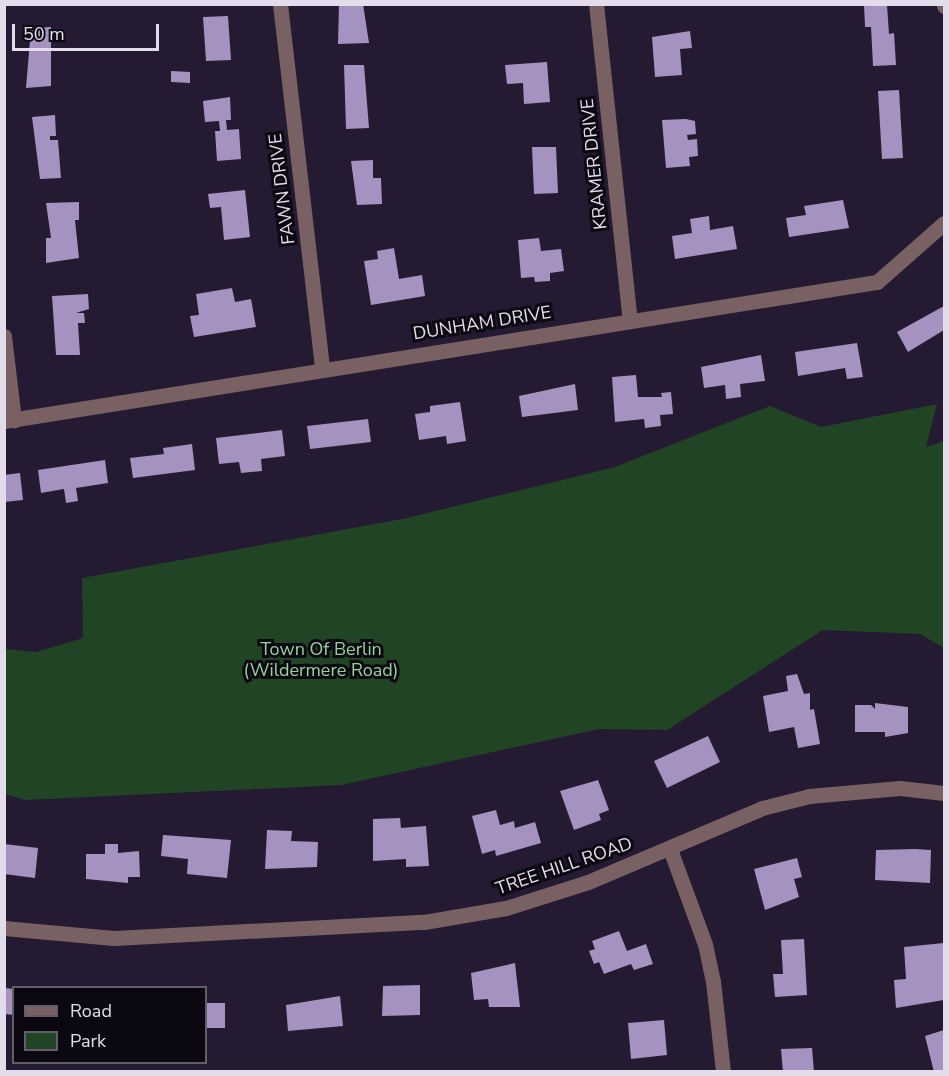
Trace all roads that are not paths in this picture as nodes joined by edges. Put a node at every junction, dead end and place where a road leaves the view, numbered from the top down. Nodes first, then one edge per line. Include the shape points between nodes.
1 (280, 4) edge
2 (596, 4) edge
3 (945, 223) edge
4 (630, 320) junction
5 (4, 336) edge
6 (322, 368) junction
7 (9, 420) edge
8 (945, 792) edge
9 (670, 849) junction
10 (4, 928) edge
11 (723, 1071) edge

1 - 6 street, FAWN DRIVE
2 - 4 street, KRAMER DRIVE
3 - 4 street, DUNHAM DRIVE via 877,282
4 - 6 street, DUNHAM DRIVE
5 - 7 street
6 - 7 street, DUNHAM DRIVE
8 - 9 street, TREE HILL ROAD via 900,788 809,796 762,808
9 - 10 street, TREE HILL ROAD via 588,882 506,908 424,922 114,938
9 - 11 street via 705,944

